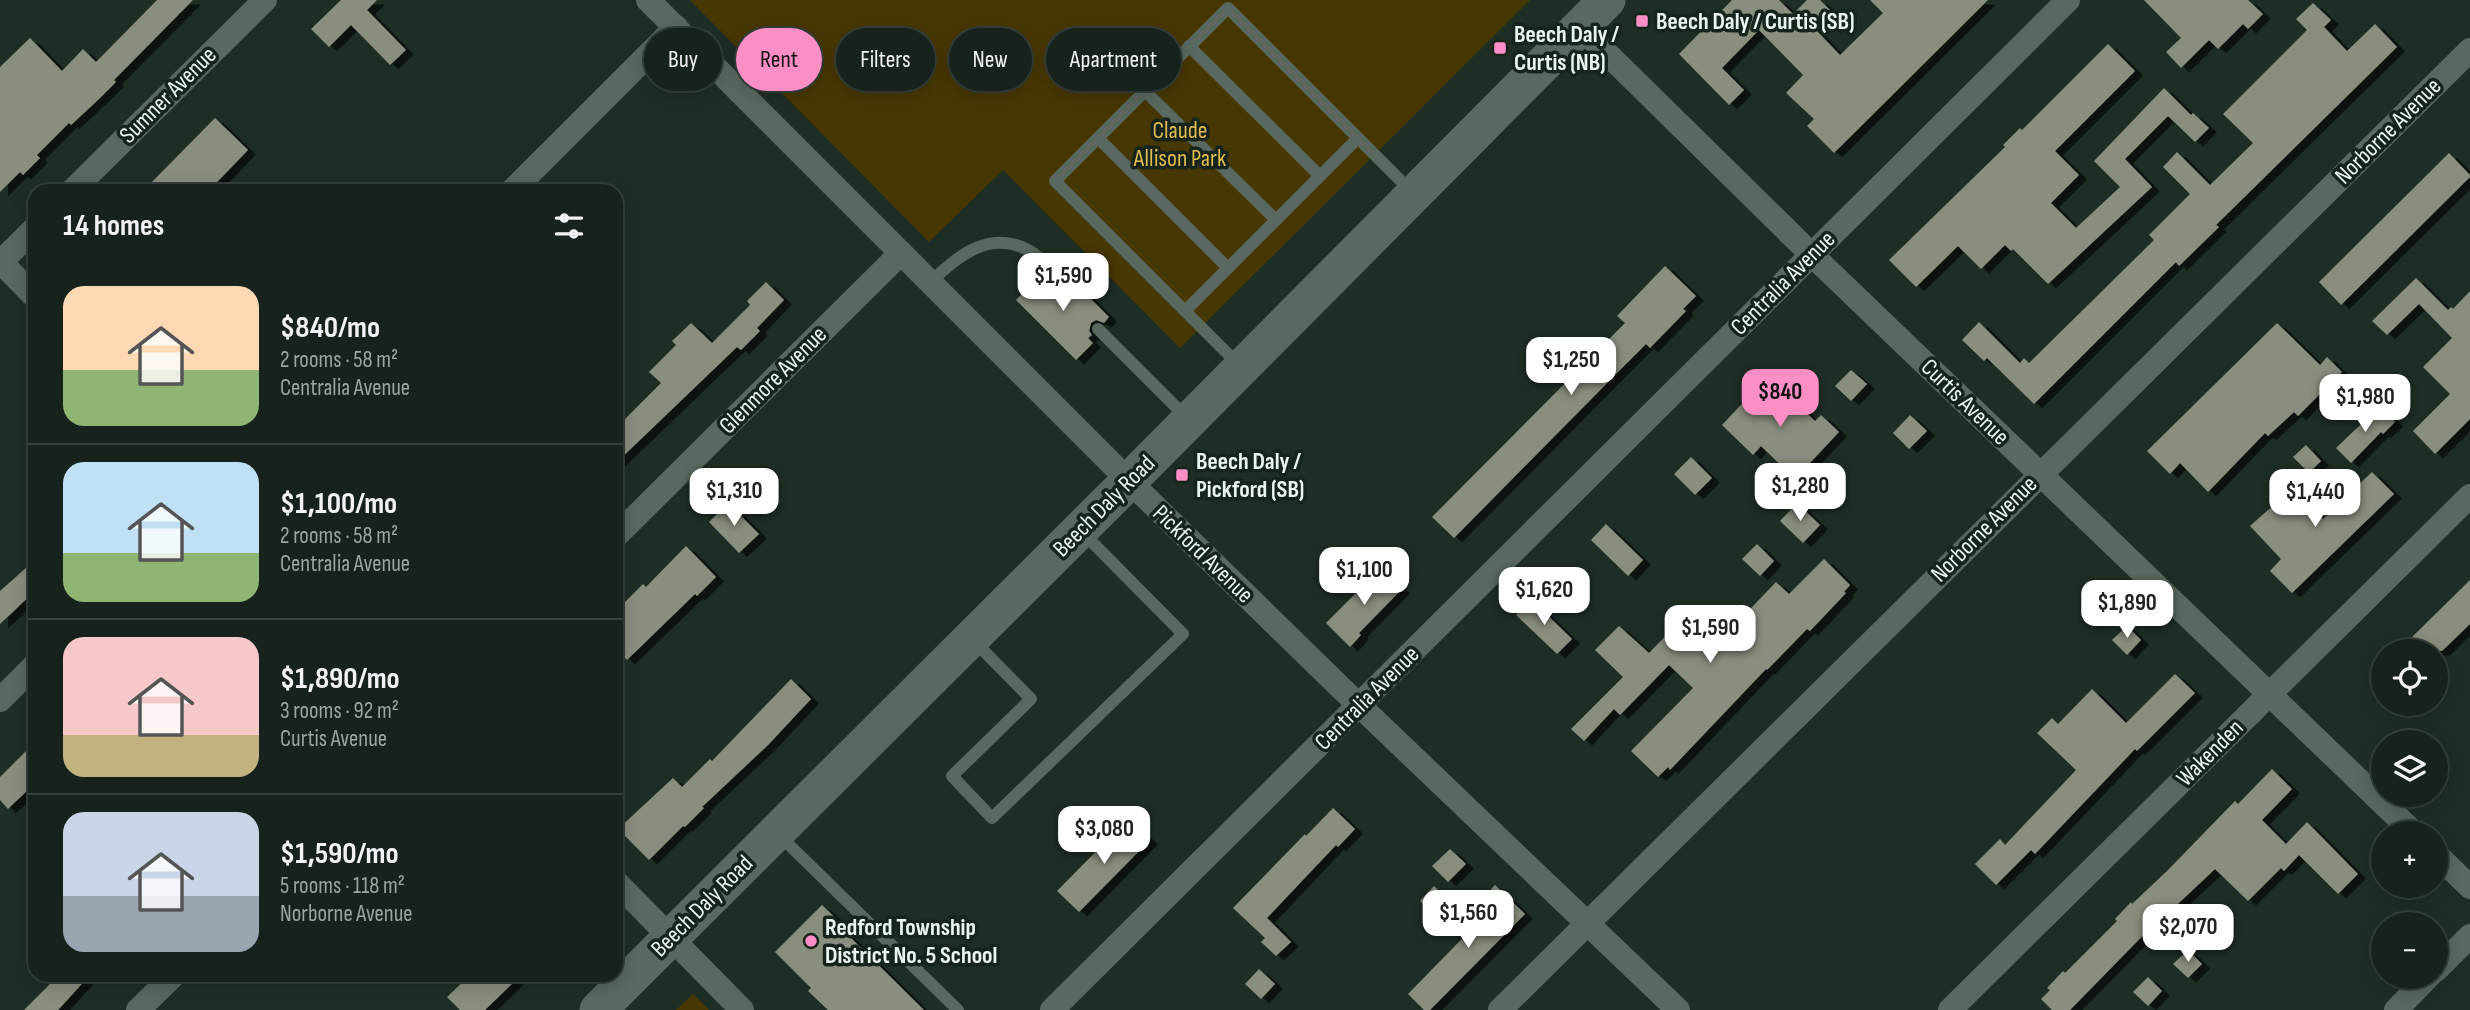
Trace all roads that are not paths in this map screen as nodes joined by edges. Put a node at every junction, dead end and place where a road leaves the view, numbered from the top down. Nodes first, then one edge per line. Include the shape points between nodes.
1 (264, 0) edge
2 (648, 0) edge
3 (1607, 0) edge
4 (2068, 0) edge
5 (1580, 26) junction
6 (676, 27) junction
7 (1189, 46) junction
8 (2470, 50) edge
9 (1181, 54) edge
10 (1144, 91) edge
11 (1146, 91) edge
12 (1098, 138) junction
13 (1358, 138) junction
14 (1320, 176) junction
15 (79, 184) edge
16 (519, 184) edge
17 (1414, 194) junction
18 (1276, 220) junction
19 (28, 235) edge
20 (901, 253) junction
21 (1812, 255) junction
22 (0, 262) edge
23 (1228, 268) junction
24 (1060, 281) dead end
25 (931, 282) junction
26 (28, 291) edge
27 (1185, 311) junction
28 (1098, 328) dead end
29 (1242, 367) junction
30 (1189, 420) junction
31 (2040, 474) junction
32 (1129, 481) junction
33 (2470, 496) edge
34 (623, 529) edge
35 (1080, 530) junction
36 (971, 639) junction
37 (28, 672) edge
38 (2269, 694) junction
39 (0, 700) edge
40 (1359, 706) junction
41 (2401, 821) edge
42 (777, 832) junction
43 (2448, 866) edge
44 (2470, 887) edge
45 (623, 889) edge
46 (1587, 923) junction
47 (2470, 936) edge
48 (671, 938) junction
49 (2448, 958) edge
50 (167, 982) edge
51 (2417, 989) edge
52 (138, 1010) edge
53 (598, 1010) edge
54 (742, 1010) edge
55 (958, 1010) edge
56 (1052, 1010) edge
57 (1500, 1010) edge
58 (1678, 1010) edge
59 (1950, 1010) edge
60 (2396, 1010) edge

1 - 15 street, Sumner Avenue
2 - 6 street, Pickford Avenue
3 - 5 main road, Beech Daly Road
4 - 21 street, Centralia Avenue
5 - 17 main road, Beech Daly Road
5 - 21 street, Curtis Avenue
6 - 16 street
6 - 20 street, Pickford Avenue
7 - 9 lane
7 - 13 lane via 1228,8
7 - 14 lane
8 - 31 street, Norborne Avenue
10 - 12 lane
11 - 18 lane
12 - 23 lane
12 - 27 lane via 1055,181
13 - 14 lane
13 - 17 lane
14 - 18 lane
17 - 29 main road, Beech Daly Road
18 - 23 lane
19 - 22 street
20 - 25 street, Pickford Avenue
20 - 34 street, Glenmore Avenue
21 - 31 street, Curtis Avenue
21 - 40 street, Centralia Avenue
22 - 26 street
23 - 27 lane
24 - 25 lane via 1033,253 1013,244 987,244 966,251
25 - 32 street, Pickford Avenue
27 - 29 lane
28 - 30 lane
29 - 30 main road, Beech Daly Road
30 - 32 main road, Beech Daly Road
31 - 38 street, Curtis Avenue
31 - 46 street, Norborne Avenue
32 - 35 main road, Beech Daly Road
32 - 40 street, Pickford Avenue
33 - 38 street, Wakenden
35 - 36 main road, Beech Daly Road
35 - 36 lane via 1183,634 992,818 952,776 1031,699
36 - 42 main road, Beech Daly Road
37 - 39 street
38 - 41 street, Curtis Avenue
38 - 59 street, Wakenden
40 - 46 street, Pickford Avenue
40 - 56 street, Centralia Avenue
42 - 48 main road, Beech Daly Road
42 - 55 lane
43 - 44 street
45 - 48 street
46 - 57 street, Norborne Avenue
46 - 58 street, Pickford Avenue
47 - 49 street
48 - 53 main road, Beech Daly Road
48 - 54 street
50 - 52 street
51 - 60 street

